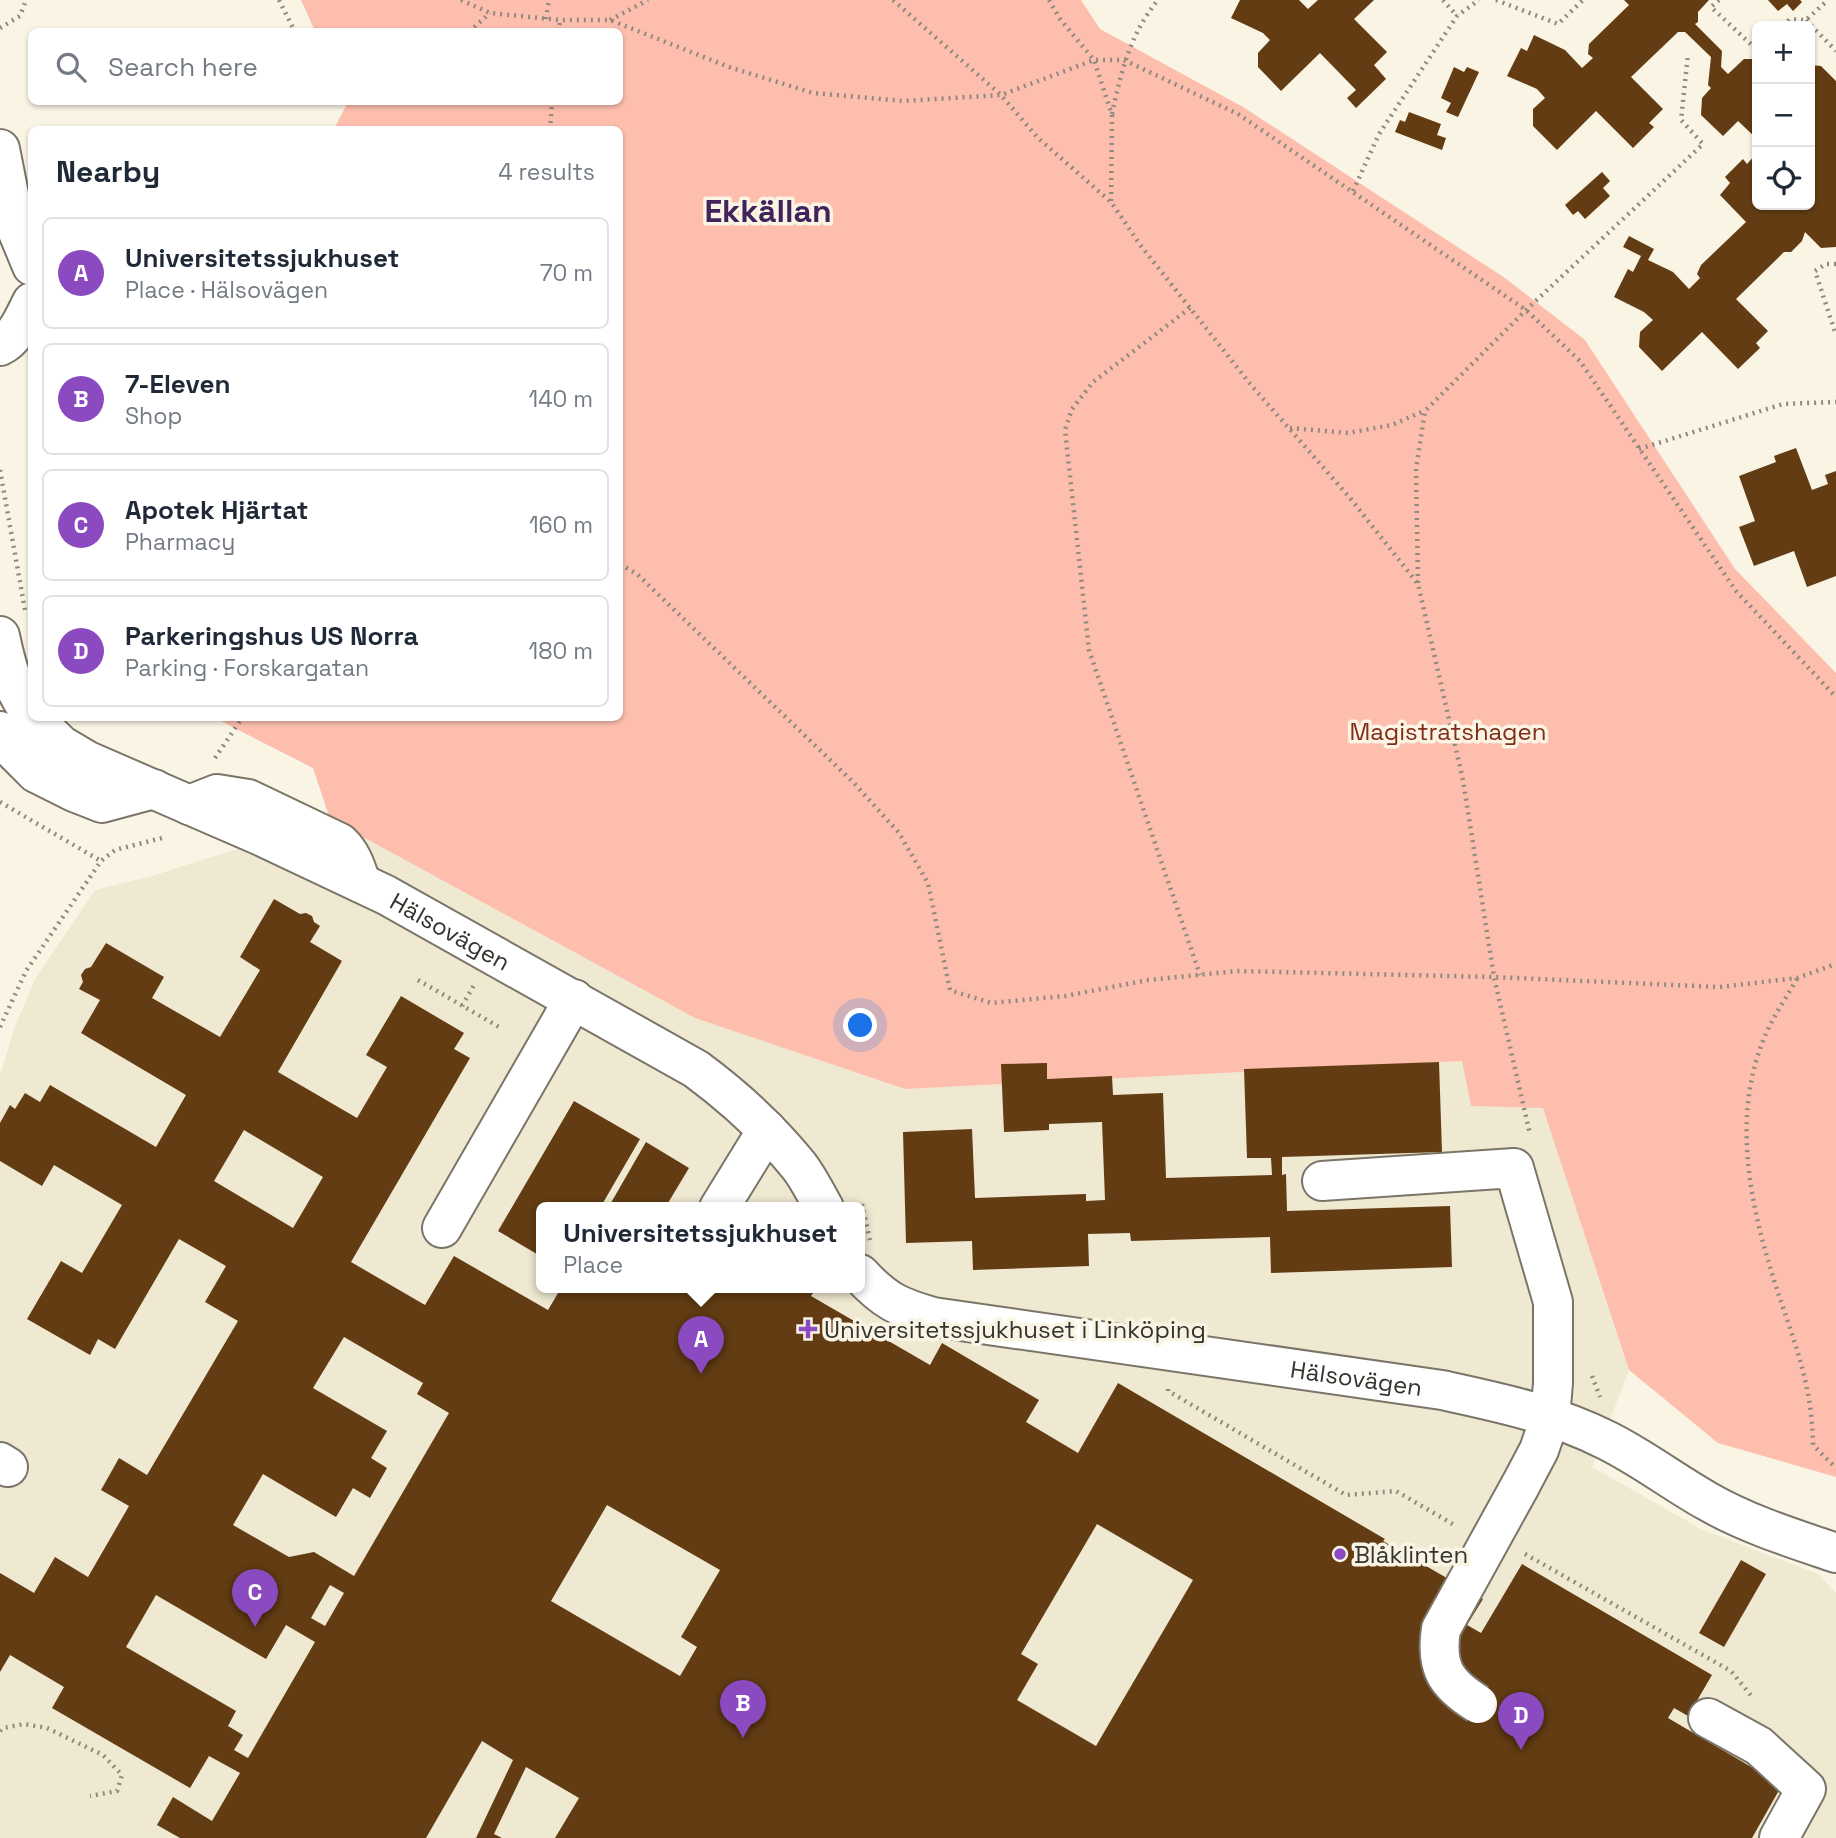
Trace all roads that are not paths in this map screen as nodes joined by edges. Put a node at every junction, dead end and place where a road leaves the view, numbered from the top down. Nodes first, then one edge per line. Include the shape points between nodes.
1 (0, 149) edge
2 (28, 256) edge
3 (28, 310) edge
4 (0, 346) edge
5 (13, 626) edge
6 (28, 710) edge
7 (37, 721) edge
8 (0, 731) edge
9 (154, 789) junction
10 (574, 999) junction
11 (766, 1130) junction
12 (1322, 1181) dead end
13 (723, 1202) edge
14 (820, 1202) edge
15 (442, 1228) dead end
16 (865, 1279) edge
17 (1550, 1418) junction
18 (1836, 1553) edge
19 (1478, 1704) dead end
20 (1708, 1718) dead end
21 (1779, 1838) edge

1 - 2 street via 15,225
3 - 4 street
5 - 6 street, Hälsovägen via 6,666
7 - 9 street, Hälsovägen via 61,745 88,761
8 - 9 street via 36,773 102,803
9 - 10 street, Hälsovägen via 386,895
10 - 11 street, Hälsovägen via 696,1069
10 - 15 street
11 - 13 street
11 - 14 street, Hälsovägen via 800,1167
12 - 17 street via 1514,1168 1553,1302
16 - 17 street, Hälsovägen via 879,1294 905,1309 933,1317 1442,1390
17 - 18 street, Hälsovägen via 1605,1439 1720,1507
17 - 19 street, bridge via 1520,1486 1441,1629 1439,1655 1446,1676
20 - 21 street via 1759,1746 1806,1789

